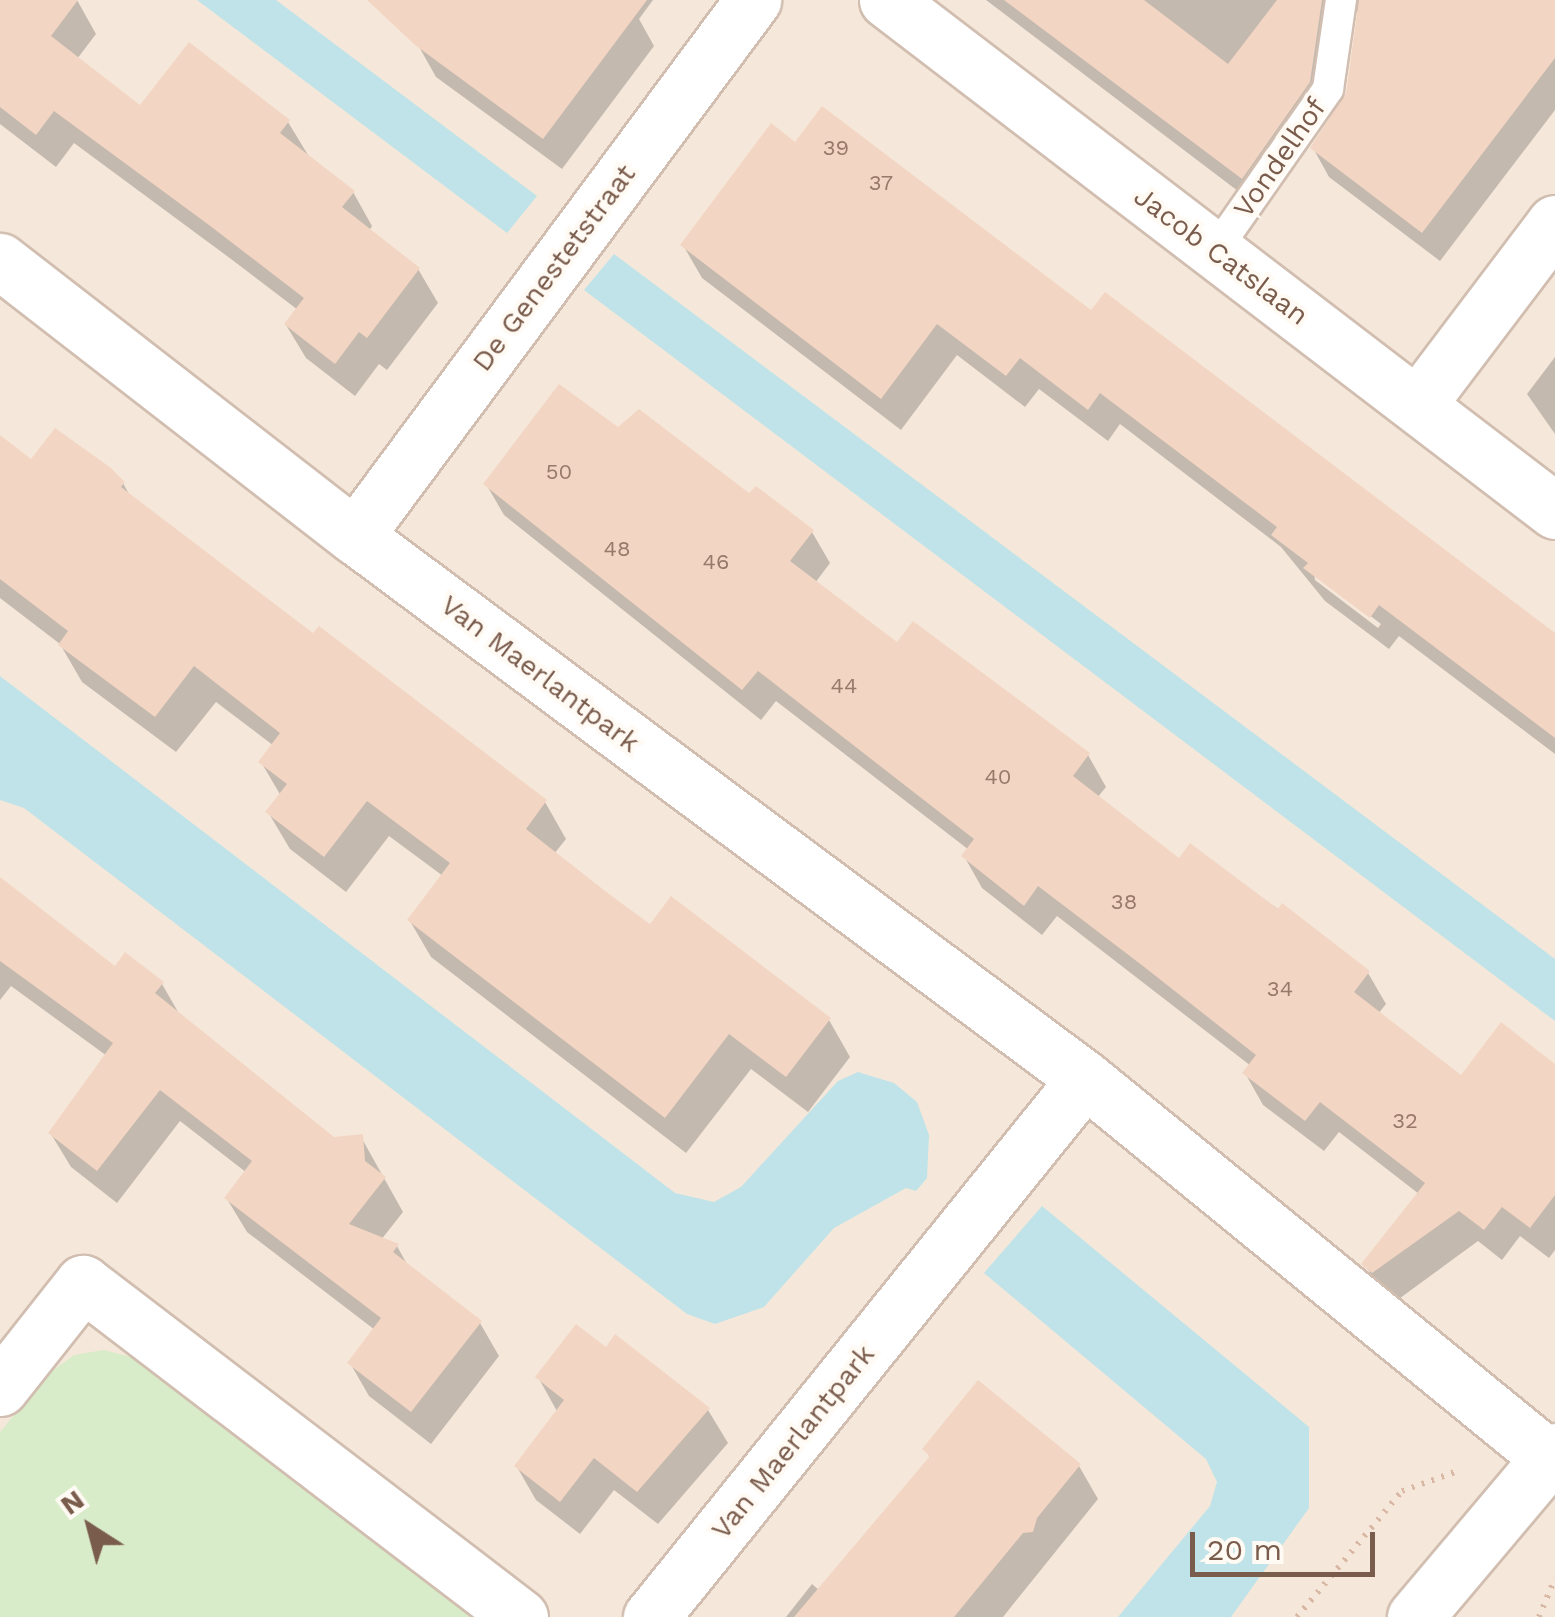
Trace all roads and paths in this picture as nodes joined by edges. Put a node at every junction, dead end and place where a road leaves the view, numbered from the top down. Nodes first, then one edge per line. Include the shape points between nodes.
1 (752, 0) edge
2 (887, 0) edge
3 (1342, 0) edge
4 (1555, 223) edge
5 (1214, 252) junction
6 (0, 262) edge
7 (1418, 404) junction
8 (1555, 511) edge
9 (355, 536) junction
10 (1085, 1080) junction
11 (0, 1388) edge
12 (1542, 1448) edge
13 (1555, 1578) edge
14 (520, 1617) edge
15 (651, 1617) edge
16 (1297, 1617) edge
17 (1414, 1617) edge
18 (1539, 1617) edge

1 - 9 street, De Genestetstraat
2 - 5 street, Jacob Catslaan
3 - 5 lane, Vondelhof via 1328,89
4 - 7 street
5 - 7 street, Jacob Catslaan
6 - 9 street, Van Maerlantpark
7 - 8 street, Jacob Catslaan
9 - 10 street, Van Maerlantpark
10 - 12 street, Van Maerlantpark
10 - 15 street, Van Maerlantpark
11 - 14 street via 83,1283
12 - 16 path via 1402,1491
12 - 17 street
13 - 18 path

